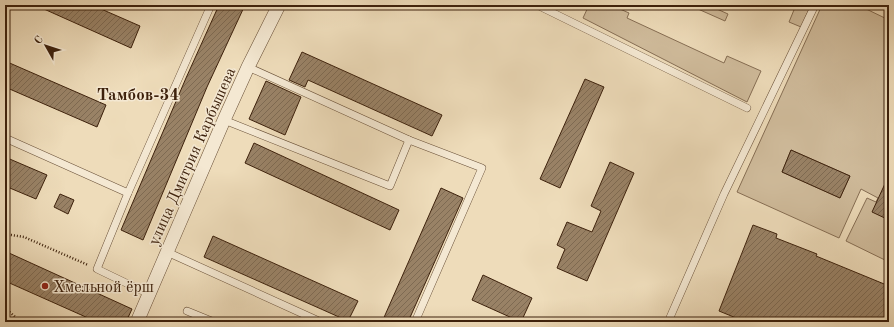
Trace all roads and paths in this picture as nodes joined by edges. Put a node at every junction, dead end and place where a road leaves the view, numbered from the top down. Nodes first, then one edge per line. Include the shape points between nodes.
1 (211, 5) edge
2 (279, 5) edge
3 (537, 5) edge
4 (815, 5) edge
5 (248, 67) junction
6 (747, 108) dead end
7 (224, 120) junction
8 (5, 138) edge
9 (409, 140) junction
10 (128, 193) junction
11 (5, 234) edge
12 (168, 252) junction
13 (97, 269) junction
14 (149, 294) junction
15 (5, 308) edge
16 (187, 311) dead end
17 (21, 322) edge
18 (137, 322) edge
19 (214, 322) edge
20 (321, 322) edge
21 (415, 322) edge
22 (668, 322) edge

1 - 10 lane
2 - 5 street, улица Дмитрия Карбышева
3 - 6 lane
4 - 22 lane via 724,194
5 - 7 street, улица Дмитрия Карбышева
5 - 9 lane
7 - 9 lane via 390,186
7 - 12 street, улица Дмитрия Карбышева
8 - 10 lane
9 - 21 lane via 482,168
10 - 13 lane
11 - 13 path via 24,236
12 - 14 street, улица Дмитрия Карбышева
12 - 20 lane
13 - 14 lane
14 - 18 street, улица Дмитрия Карбышева
15 - 17 path
16 - 19 lane

